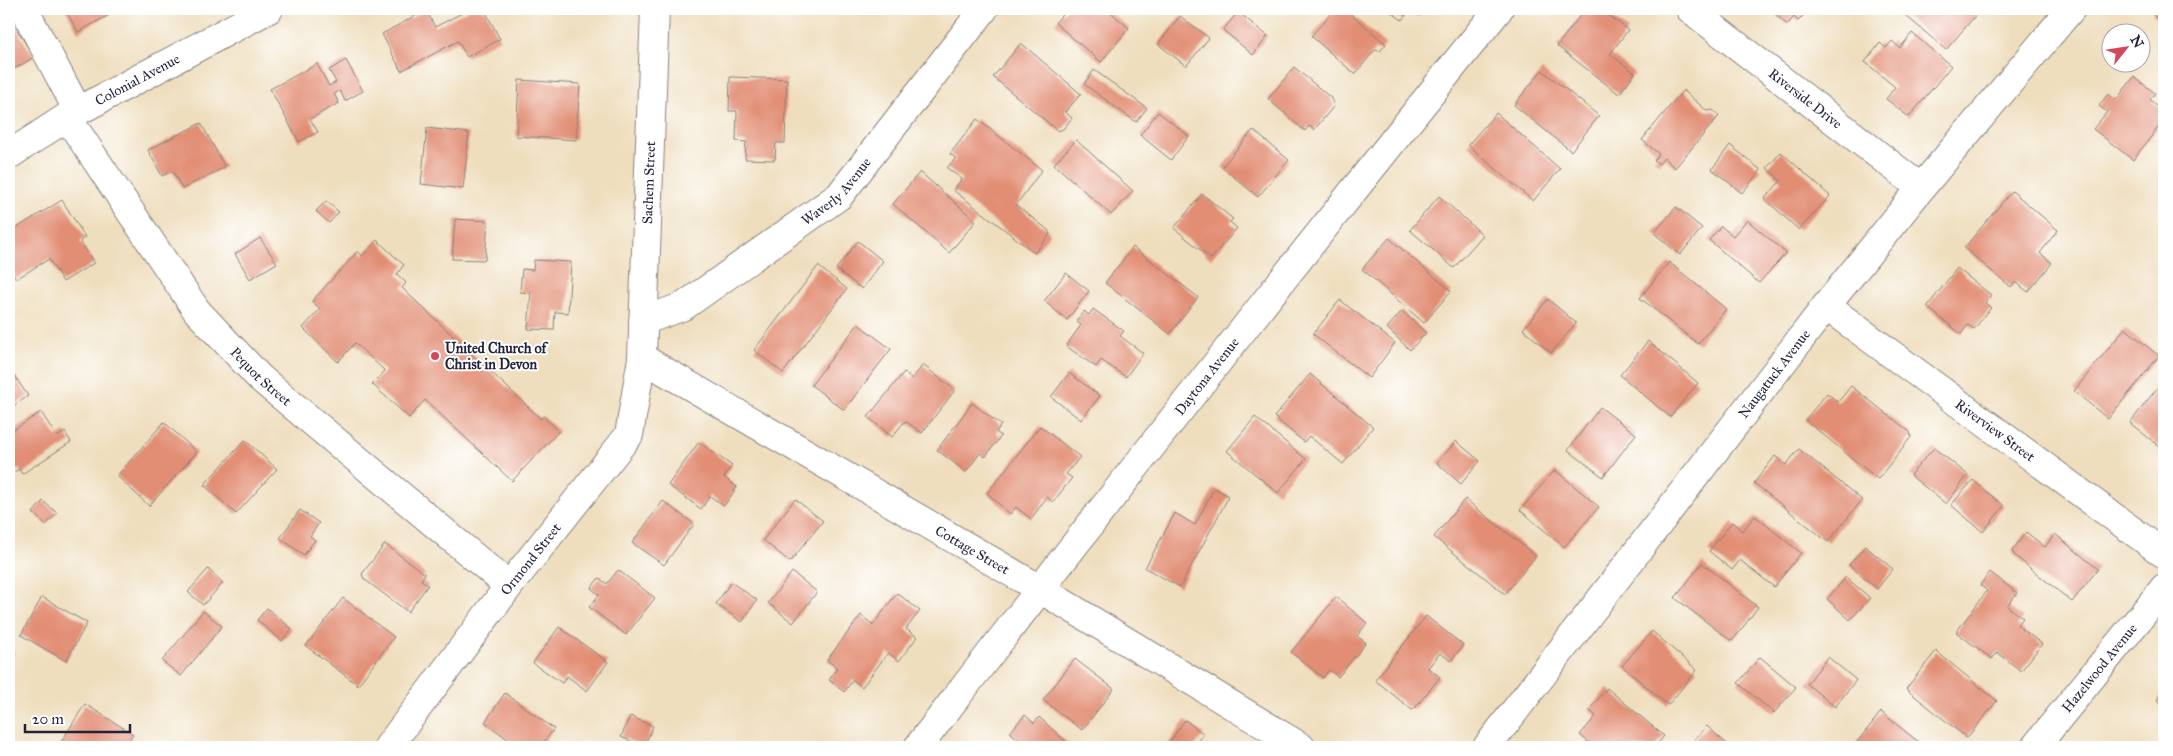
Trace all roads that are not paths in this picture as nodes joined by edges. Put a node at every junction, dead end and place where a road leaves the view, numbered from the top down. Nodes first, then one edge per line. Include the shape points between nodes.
1 (24, 9) edge
2 (270, 9) edge
3 (654, 9) edge
4 (984, 9) edge
5 (1499, 9) edge
6 (1690, 9) edge
7 (2071, 9) edge
8 (72, 114) junction
9 (9, 155) edge
10 (1921, 188) junction
11 (1826, 306) junction
12 (643, 321) junction
13 (642, 358) junction
14 (2164, 554) edge
15 (508, 586) junction
16 (2164, 588) edge
17 (1040, 589) junction
18 (388, 747) edge
19 (918, 747) edge
20 (1301, 747) edge
21 (1487, 747) edge
22 (2035, 747) edge

1 - 8 street, Pequot Street
2 - 8 street, Colonial Avenue
3 - 12 street, Sachem Street
4 - 12 street, Waverly Avenue via 839,196 684,306
5 - 17 street, Daytona Avenue via 1341,204
6 - 10 street, Riverside Drive
7 - 10 street, Naugatuck Avenue
8 - 9 street, Colonial Avenue
8 - 15 street, Pequot Street via 197,311 254,371
10 - 11 street, Naugatuck Avenue
11 - 14 street, Riverview Street
11 - 21 street, Naugatuck Avenue
12 - 13 street, Sachem Street
13 - 15 street, Ormond Street via 629,435
13 - 17 street, Cottage Street
15 - 18 street, Ormond Street
16 - 22 street, Hazelwood Avenue
17 - 19 street, Daytona Avenue
17 - 20 street, Cottage Street

